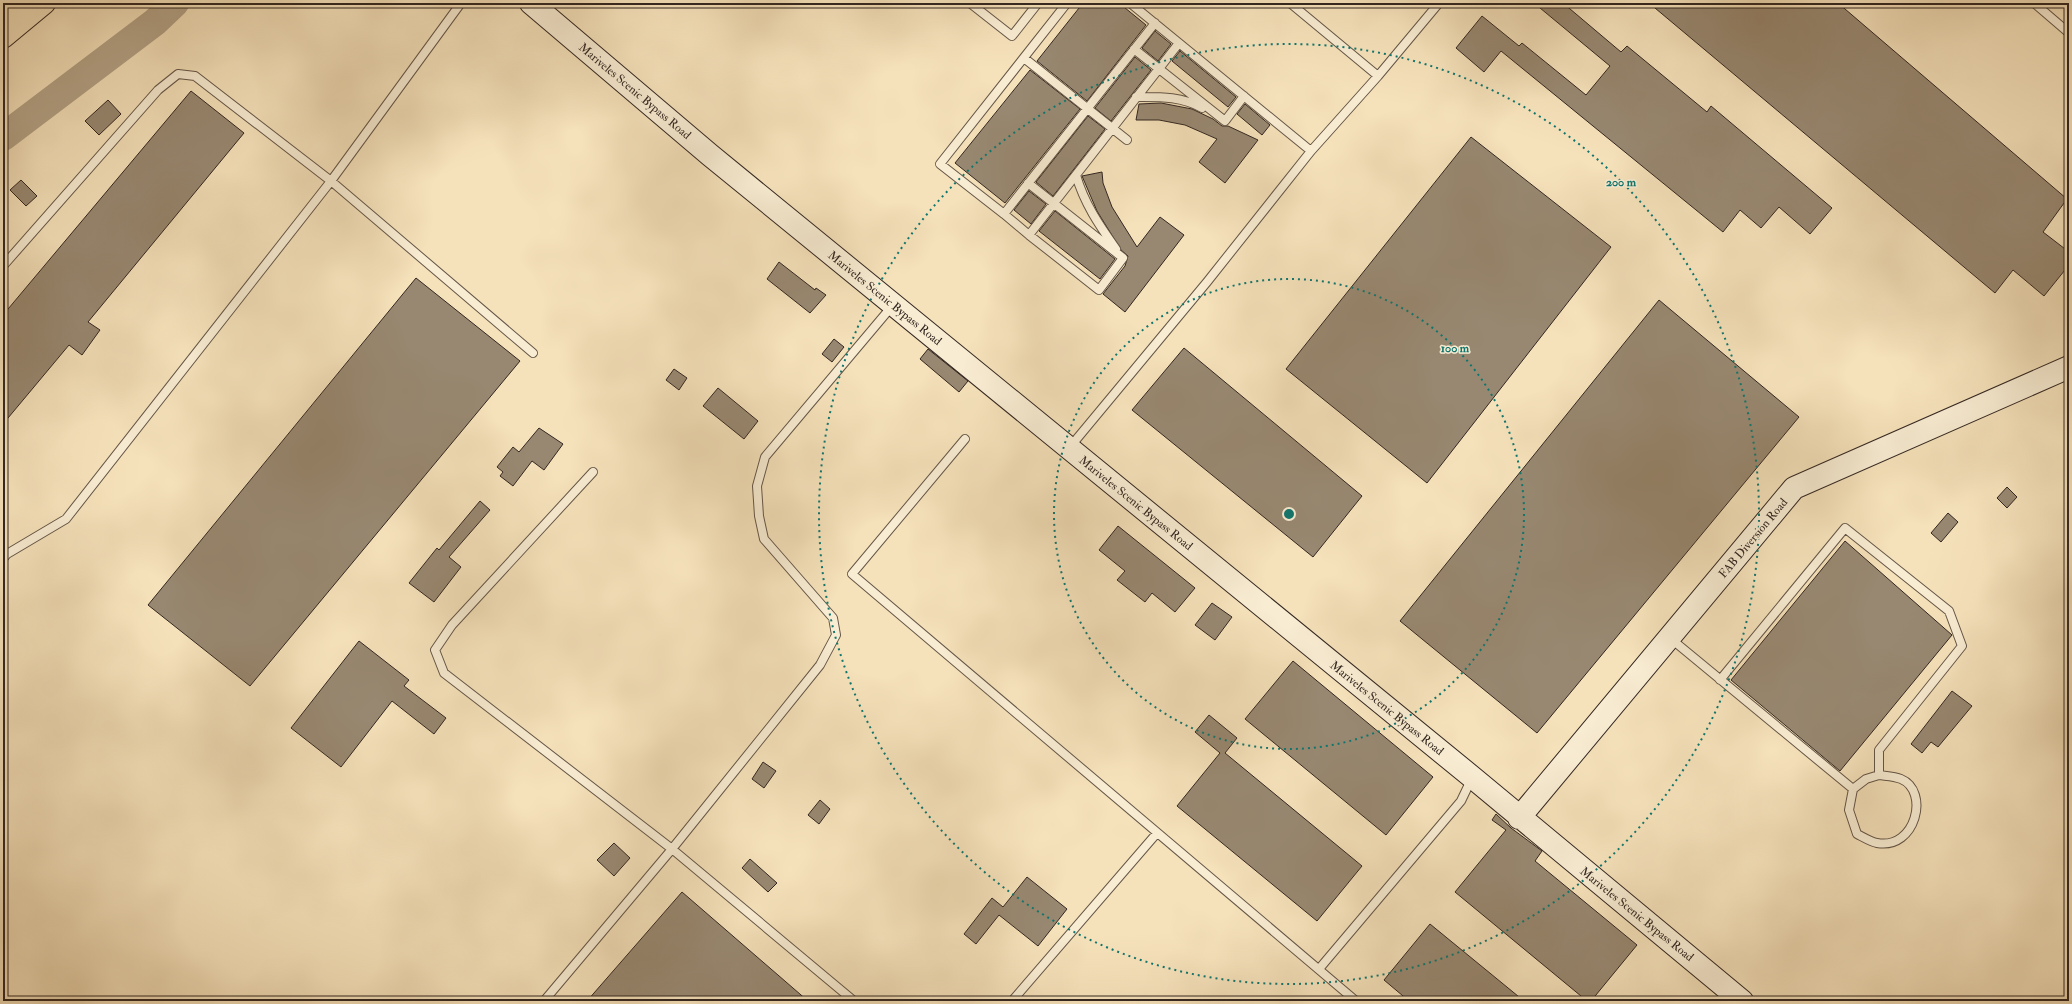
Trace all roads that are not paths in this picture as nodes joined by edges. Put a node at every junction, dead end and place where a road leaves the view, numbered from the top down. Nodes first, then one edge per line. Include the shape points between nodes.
1 (12, 3) edge
2 (44, 3) edge
3 (461, 3) edge
4 (531, 3) edge
5 (970, 3) edge
6 (1038, 3) edge
7 (1067, 3) edge
8 (1130, 3) edge
9 (1290, 3) edge
10 (1439, 3) edge
11 (2034, 3) edge
12 (3, 11) edge
13 (1155, 23) junction
14 (2069, 33) edge
15 (3, 37) edge
16 (1179, 43) junction
17 (1134, 49) junction
18 (1024, 58) junction
19 (1158, 69) junction
20 (1378, 76) junction
21 (1244, 96) junction
22 (1136, 97) junction
23 (1087, 109) junction
24 (1225, 121) junction
25 (1112, 129) junction
26 (1127, 140) dead end
27 (1311, 151) junction
28 (1076, 175) junction
29 (331, 181) junction
30 (1028, 183) junction
31 (1054, 203) junction
32 (1004, 214) junction
33 (1029, 235) junction
34 (1123, 258) junction
35 (3, 266) edge
36 (894, 305) junction
37 (533, 353) dead end
38 (2069, 367) edge
39 (965, 439) dead end
40 (1069, 448) junction
41 (593, 472) dead end
42 (4, 554) edge
43 (1669, 638) junction
44 (1720, 680) junction
45 (1880, 775) junction
46 (1472, 777) junction
47 (1853, 789) junction
48 (1519, 818) junction
49 (1157, 833) junction
50 (672, 849) junction
51 (1319, 969) junction
52 (544, 1001) edge
53 (854, 1001) edge
54 (1012, 1001) edge
55 (1356, 1001) edge
56 (1742, 1001) edge

1 - 12 main road
2 - 15 main road
3 - 29 lane
4 - 36 main road, Mariveles Scenic Bypass Road via 710,155
5 - 6 lane via 1012,36
7 - 18 lane
8 - 13 lane
9 - 20 lane
10 - 20 lane
11 - 14 lane
13 - 16 lane
13 - 17 lane
16 - 19 lane
16 - 21 lane
17 - 19 lane
17 - 23 lane
18 - 23 lane
18 - 32 lane via 940,164
19 - 22 lane
19 - 24 lane
20 - 27 lane
21 - 24 lane
21 - 27 lane
22 - 24 lane via 1168,96 1187,102
22 - 25 lane
23 - 25 lane
23 - 30 lane
25 - 26 lane
25 - 28 lane
27 - 40 lane via 1207,282
28 - 31 lane
28 - 34 lane via 1081,192 1097,222
29 - 35 lane via 195,76 178,74 158,90
29 - 37 lane
29 - 42 lane via 66,519
30 - 31 lane
30 - 32 lane
31 - 33 lane
31 - 34 lane
32 - 33 lane
33 - 34 lane via 1099,290
36 - 40 main road, Mariveles Scenic Bypass Road
36 - 50 lane via 765,457 757,486 758,516 764,539 832,618 836,635 820,665
38 - 43 main road, FAB Diversion Road via 1794,488
39 - 49 lane via 852,574
40 - 46 main road, Mariveles Scenic Bypass Road
41 - 50 lane via 452,625 434,650 444,672
43 - 44 lane
43 - 48 main road, FAB Diversion Road
44 - 45 lane via 1845,528 1949,611 1962,646 1879,750
44 - 47 lane
45 - 47 lane via 1866,779
45 - 47 lane via 1902,779 1913,791 1917,814 1908,832 1896,842 1877,843 1858,834 1849,810
46 - 48 main road, Mariveles Scenic Bypass Road
46 - 51 lane via 1461,800
48 - 56 main road, Mariveles Scenic Bypass Road
49 - 51 lane
49 - 54 lane
50 - 52 lane
50 - 53 lane
51 - 55 lane

